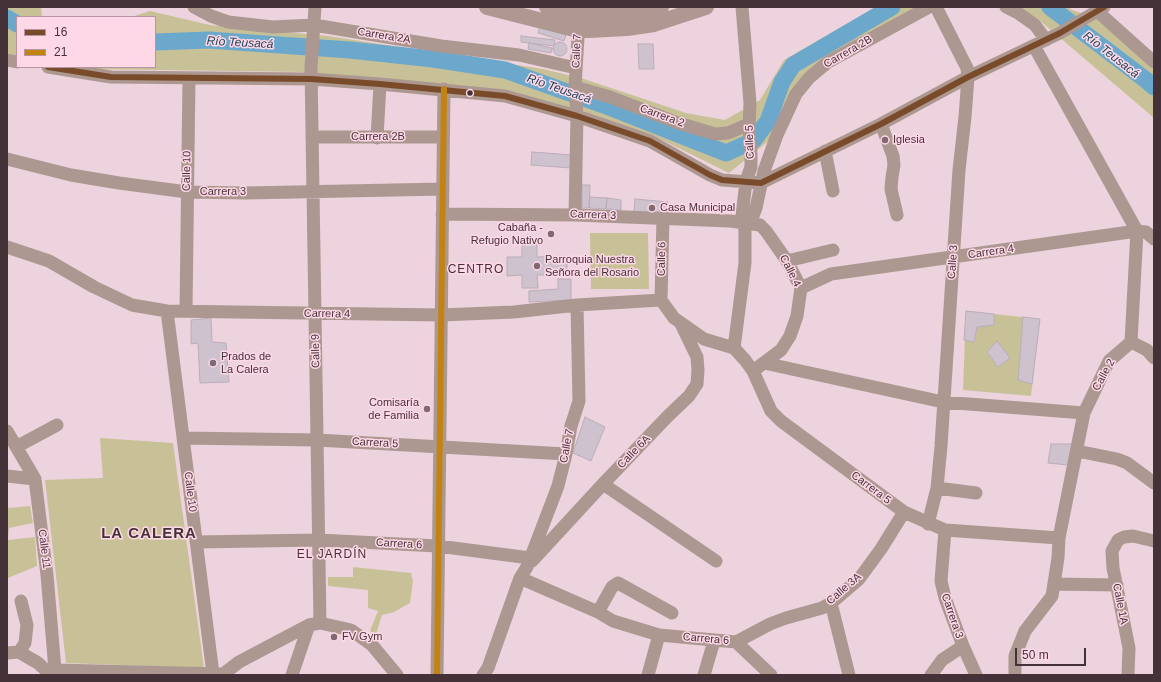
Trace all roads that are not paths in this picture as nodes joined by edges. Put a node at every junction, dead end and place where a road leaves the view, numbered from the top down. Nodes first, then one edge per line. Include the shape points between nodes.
1 (194, 7) edge
2 (315, 7) edge
3 (488, 7) edge
4 (547, 7) edge
5 (706, 7) edge
6 (742, 7) edge
7 (929, 7) edge
8 (936, 7) edge
9 (1006, 7) edge
10 (1096, 12) edge
11 (655, 13) edge
12 (579, 17) edge
13 (314, 31) junction
14 (1046, 40) junction
15 (1034, 46) junction
16 (1154, 62) edge
17 (54, 68) edge
18 (576, 68) junction
19 (311, 74) junction
20 (189, 78) junction
21 (968, 78) junction
22 (380, 84) junction
23 (575, 87) junction
24 (444, 90) junction
25 (577, 116) junction
26 (881, 124) junction
27 (749, 126) junction
28 (312, 136) junction
29 (377, 138) junction
30 (443, 138) junction
31 (825, 151) junction
32 (7, 159) edge
33 (746, 181) junction
34 (761, 183) junction
35 (443, 189) junction
36 (313, 191) junction
37 (833, 191) dead end
38 (187, 192) junction
39 (442, 214) junction
40 (575, 215) junction
41 (897, 215) dead end
42 (663, 218) junction
43 (747, 224) junction
44 (1136, 232) junction
45 (1154, 239) edge
46 (7, 247) edge
47 (833, 250) dead end
48 (954, 257) junction
49 (787, 261) junction
50 (800, 288) junction
51 (661, 300) junction
52 (577, 305) junction
53 (167, 311) junction
54 (186, 311) junction
55 (315, 314) junction
56 (441, 315) junction
57 (681, 324) junction
58 (1131, 342) junction
59 (734, 348) junction
60 (1154, 358) edge
61 (764, 363) junction
62 (753, 371) junction
63 (943, 402) junction
64 (1084, 413) junction
65 (57, 425) dead end
66 (7, 430) edge
67 (183, 438) junction
68 (318, 440) junction
69 (16, 446) junction
70 (440, 447) junction
71 (1077, 451) junction
72 (566, 454) junction
73 (7, 476) edge
74 (35, 479) junction
75 (1154, 483) edge
76 (603, 484) junction
77 (936, 488) junction
78 (976, 493) dead end
79 (904, 512) junction
80 (928, 524) junction
81 (945, 530) junction
82 (1059, 538) junction
83 (319, 540) junction
84 (1154, 541) edge
85 (196, 542) junction
86 (438, 546) junction
87 (716, 561) dead end
88 (528, 562) junction
89 (520, 578) junction
90 (1054, 584) junction
91 (1117, 585) junction
92 (21, 601) dead end
93 (831, 603) junction
94 (598, 612) junction
95 (672, 613) dead end
96 (315, 624) junction
97 (659, 635) junction
98 (714, 641) junction
99 (736, 642) junction
100 (963, 646) junction
101 (13, 652) edge
102 (53, 674) edge
103 (219, 674) edge
104 (292, 675) edge
105 (396, 675) edge
106 (437, 675) edge
107 (483, 675) edge
108 (648, 675) edge
109 (704, 675) edge
110 (771, 675) edge
111 (849, 675) edge
112 (931, 675) edge
113 (976, 675) edge
114 (1015, 675) edge
115 (1128, 675) edge

1 - 13 street, Carrera 2A via 228,22
2 - 13 street, Calle 9
3 - 12 main road
4 - 12 main road
5 - 11 main road
6 - 27 street, Calle 5 via 750,103
7 - 34 street, Carrera 2B via 828,62 809,78 796,94 777,135
8 - 21 street, Calle 3 via 967,68
9 - 14 street via 1034,25
10 - 14 street
10 - 16 street
11 - 12 main road via 627,28
12 - 18 street, Calle 7
13 - 18 street, Carrera 2A via 519,55
13 - 19 street, Calle 9
14 - 15 street
15 - 21 street
15 - 44 street
17 - 20 street via 111,77
18 - 23 street, Calle 7
19 - 20 street
19 - 22 street
19 - 28 street, Calle 9
20 - 38 street, Calle 10
21 - 26 street
21 - 48 street, Calle 3
22 - 24 street
22 - 29 street
23 - 25 street, Calle 7
23 - 27 street, Carrera 2 via 714,134 728,134
24 - 25 street via 505,96
24 - 30 street
25 - 33 street via 650,142 722,180
25 - 40 street, Calle 7
26 - 31 street
26 - 41 street via 893,156 891,189
27 - 33 street, Calle 5 via 751,167
28 - 29 street, Carrera 2B
28 - 36 street, Calle 9
29 - 30 street, Carrera 2B
30 - 35 street
31 - 34 street
31 - 37 street
32 - 38 street, Carrera 3 via 71,175
33 - 34 street
33 - 43 street, Calle 5 via 742,216
34 - 43 street, Carrera 2B via 756,208
35 - 36 street, Carrera 3
35 - 39 street
36 - 38 street, Carrera 3
36 - 55 street, Calle 9
38 - 54 street, Calle 10
39 - 40 street, Carrera 3
39 - 56 street
40 - 42 street, Carrera 3
42 - 43 street, Carrera 3
42 - 51 street, Calle 6
43 - 49 street, Calle 4 via 760,225
43 - 59 street, Calle 5 via 745,263
44 - 45 street via 1146,232
44 - 48 street, Carrera 4
44 - 58 street
46 - 53 street, Carrera 4 via 49,261 132,305
47 - 49 street
48 - 50 street, Carrera 4 via 831,274
48 - 63 street, Calle 3
49 - 50 street, Calle 4
50 - 61 street, Calle 4 via 797,316 790,336 781,350
51 - 52 street, Carrera 4
51 - 57 street
52 - 56 street, Carrera 4 via 514,312
52 - 72 street, Calle 7 via 579,401
53 - 54 street, Carrera 4
53 - 67 street, Calle 10
54 - 55 street, Carrera 4
55 - 56 street, Carrera 4
55 - 68 street, Calle 9
56 - 70 street
57 - 59 street via 704,339
57 - 76 street, Calle 6A via 697,357 697,384 689,396
58 - 60 street via 1147,350
58 - 64 street, Calle 2 via 1109,361
59 - 62 street, Carrera 5
61 - 62 street, Calle 4
61 - 63 street
62 - 79 street, Carrera 5 via 771,411 780,421
63 - 64 street
63 - 77 street, Calle 3
64 - 71 street, Calle 2
65 - 69 street
66 - 69 street, Calle 11
67 - 68 street, Carrera 5
67 - 85 street, Calle 10
68 - 70 street, Carrera 5
68 - 83 street, Calle 9
69 - 74 street, Calle 11
70 - 72 street, Carrera 5
70 - 86 street
71 - 75 street via 1127,462
71 - 82 street, Calle 2
72 - 88 street, Calle 7 via 558,486
73 - 74 street
74 - 102 street, Calle 11 via 47,575
76 - 87 street
76 - 88 street, Calle 6A
77 - 78 street
77 - 80 street, Calle 3
79 - 80 street, Carrera 5
79 - 93 street, Calle 3A via 859,579
80 - 81 street, Carrera 5
81 - 82 street, Carrera 5
81 - 100 street, Carrera 3 via 942,581 945,598
82 - 90 street, Calle 2
83 - 85 street, Carrera 6
83 - 86 street, Carrera 6
83 - 96 street, Calle 9
84 - 91 street, Calle 1A via 1133,536 1118,540 1112,552
85 - 103 street, Calle 10
86 - 88 street, Carrera 6
86 - 106 street
88 - 89 street, Calle 7
89 - 94 street, Carrera 6
89 - 107 street via 488,668
90 - 91 street
90 - 114 street, Calle 2 via 1052,596 1026,631 1015,656
91 - 115 street, Calle 1A via 1128,648
92 - 101 street via 27,625 25,643
93 - 99 street, Calle 3A via 770,624
93 - 111 street
94 - 95 street via 612,587 618,584
94 - 97 street, Carrera 6 via 613,621
96 - 103 street
96 - 104 street, Calle 9
96 - 105 street via 351,630 372,645
97 - 98 street, Carrera 6
97 - 108 street
98 - 99 street, Carrera 6
98 - 109 street
99 - 110 street, Carrera 6
100 - 112 street via 942,660
100 - 113 street, Carrera 3
101 - 102 street via 38,663
102 - 103 street

